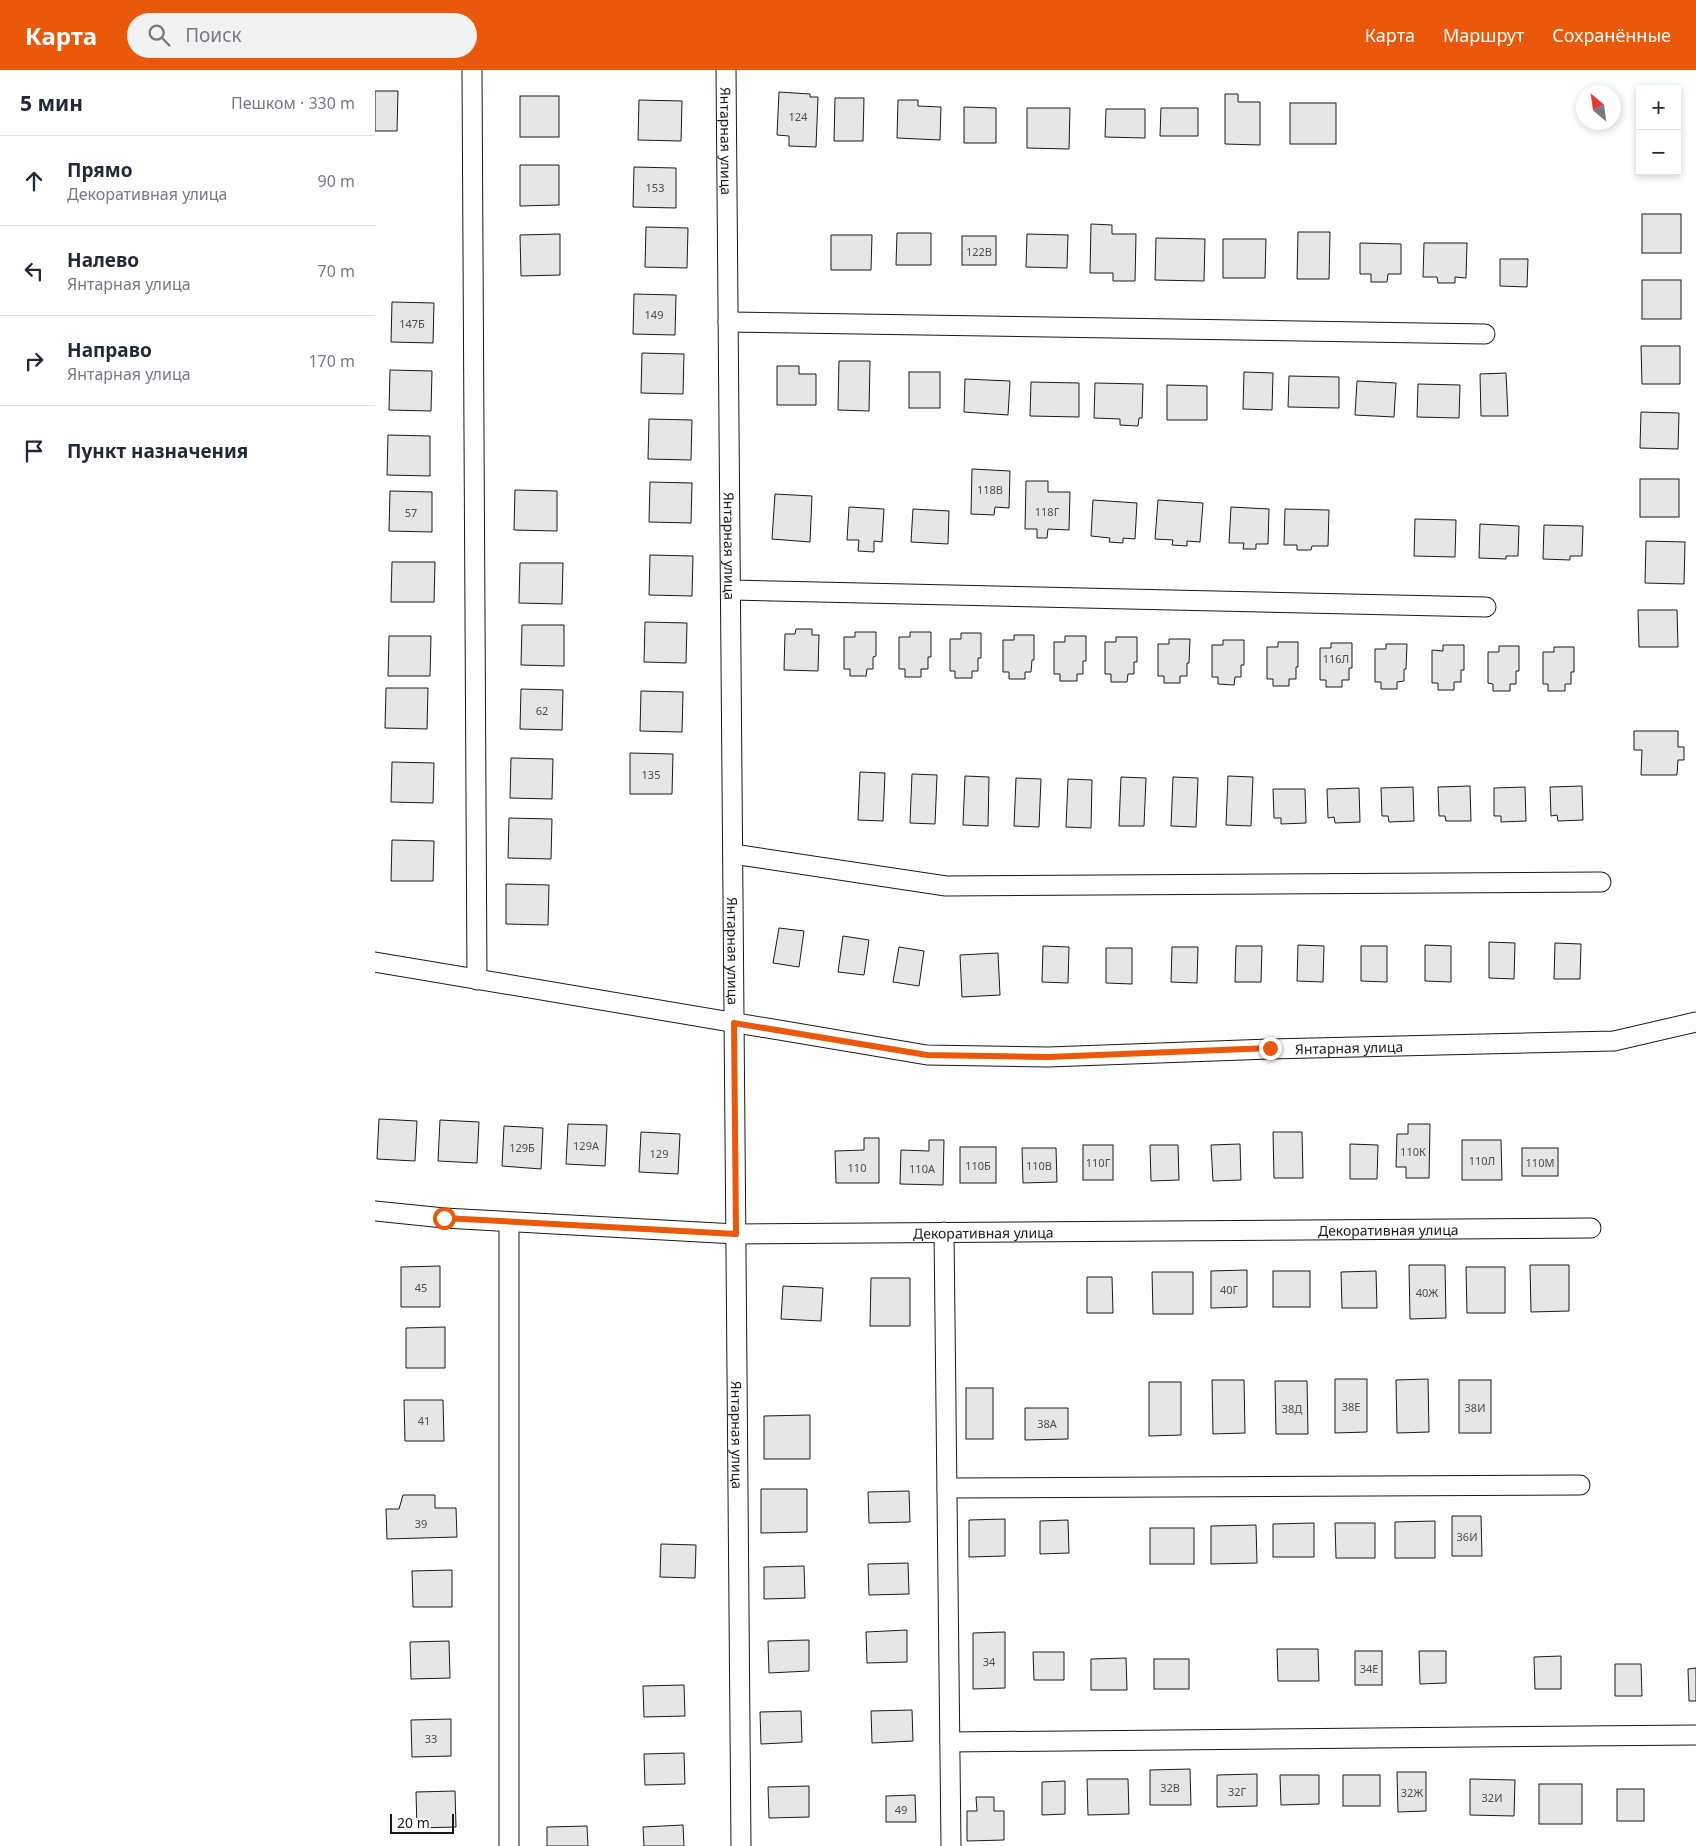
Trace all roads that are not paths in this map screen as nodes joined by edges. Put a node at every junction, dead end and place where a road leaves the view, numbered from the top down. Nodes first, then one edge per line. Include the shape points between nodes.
1 (471, 70) edge
2 (726, 70) edge
3 (728, 322) junction
4 (1485, 334) dead end
5 (731, 590) junction
6 (1486, 607) dead end
7 (733, 854) junction
8 (1601, 882) dead end
9 (375, 962) edge
10 (477, 980) junction
11 (1696, 1022) edge
12 (734, 1023) junction
13 (375, 1211) edge
14 (509, 1222) junction
15 (1591, 1228) dead end
16 (944, 1232) junction
17 (736, 1234) junction
18 (1580, 1485) dead end
19 (947, 1488) junction
20 (1696, 1735) edge
21 (950, 1742) junction
22 (509, 1846) edge
23 (741, 1846) edge
24 (951, 1846) edge

1 - 10 street
2 - 3 street, Янтарная улица
3 - 4 street
3 - 5 street, Янтарная улица
5 - 6 street
5 - 7 street, Янтарная улица
7 - 8 street via 946,886
7 - 12 street, Янтарная улица
9 - 10 street
10 - 12 street
11 - 12 street, Янтарная улица via 1614,1041 1270,1048 1048,1057 927,1055
12 - 17 street, Янтарная улица
13 - 14 street, Декоративная улица
14 - 17 street, Декоративная улица
14 - 22 street
15 - 16 street, Декоративная улица
16 - 17 street, Декоративная улица
16 - 19 street
17 - 23 street, Янтарная улица
18 - 19 street
19 - 21 street
20 - 21 street
21 - 24 street

